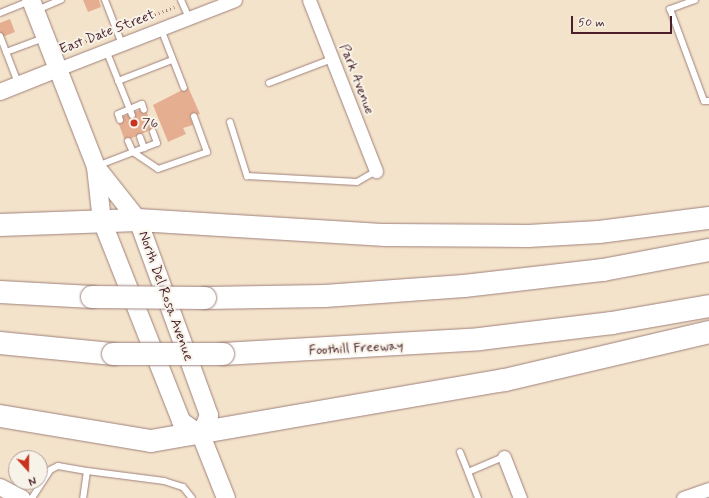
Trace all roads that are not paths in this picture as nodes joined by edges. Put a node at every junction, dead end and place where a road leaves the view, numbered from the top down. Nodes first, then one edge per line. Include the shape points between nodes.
1 (61, 0) edge
2 (105, 0) edge
3 (235, 0) edge
4 (309, 0) edge
5 (695, 0) edge
6 (182, 2) edge
7 (220, 3) edge
8 (33, 4) edge
9 (0, 13) edge
10 (189, 18) junction
11 (161, 29) junction
12 (0, 36) edge
13 (46, 37) junction
14 (122, 44) junction
15 (106, 50) junction
16 (6, 52) junction
17 (332, 59) junction
18 (172, 60) junction
19 (58, 69) junction
20 (118, 81) junction
21 (270, 83) dead end
22 (19, 84) junction
23 (184, 88) dead end
24 (0, 92) edge
25 (709, 101) edge
26 (144, 110) dead end
27 (131, 112) junction
28 (194, 116) dead end
29 (120, 120) dead end
30 (230, 122) dead end
31 (153, 132) dead end
32 (140, 137) dead end
33 (128, 141) dead end
34 (144, 148) junction
35 (133, 152) junction
36 (96, 167) junction
37 (376, 171) joint
38 (709, 218) edge
39 (138, 220) junction
40 (102, 221) junction
41 (0, 225) edge
42 (709, 250) edge
43 (0, 292) edge
44 (709, 306) edge
45 (709, 332) edge
46 (0, 344) edge
47 (0, 416) edge
48 (201, 435) junction
49 (460, 452) dead end
50 (504, 457) joint
51 (87, 470) junction
52 (468, 472) junction
53 (0, 488) edge
54 (709, 489) edge
55 (22, 498) edge
56 (32, 498) edge
57 (83, 498) edge
58 (192, 498) edge
59 (226, 498) edge
60 (478, 498) edge
61 (520, 498) edge
62 (683, 498) edge

1 - 8 lane
2 - 14 lane
3 - 7 street, East Date Street
4 - 17 street, Park Avenue
5 - 25 lane via 670,9 704,101
6 - 10 lane
7 - 10 street, East Date Street
8 - 9 lane
8 - 13 main road, North Del Rosa Avenue
10 - 11 street, East Date Street
11 - 14 street, East Date Street
11 - 18 lane
12 - 16 lane
13 - 16 lane
13 - 19 main road, North Del Rosa Avenue
14 - 15 street, East Date Street
15 - 19 street, East Date Street
15 - 20 lane
16 - 22 lane
17 - 21 lane
17 - 37 street, Park Avenue
18 - 20 lane
18 - 23 lane
19 - 22 street
19 - 36 main road, North Del Rosa Avenue
20 - 27 lane
22 - 24 street
26 - 27 lane via 142,104
27 - 29 lane via 118,114
28 - 35 lane via 207,152 158,170
30 - 37 lane via 247,176 357,182
31 - 34 lane via 157,143
32 - 34 lane
33 - 35 lane
34 - 35 lane
35 - 36 lane
36 - 39 main road, North Del Rosa Avenue
36 - 40 main road, North Del Rosa Avenue
38 - 39 highway via 599,232 528,236 386,235
39 - 40 highway
39 - 48 main road, North Del Rosa Avenue via 210,415
40 - 41 highway
40 - 48 main road, North Del Rosa Avenue via 181,421
42 - 43 highway, bridge via 603,270 464,286 325,296 92,297
44 - 46 highway, Foothill Freeway, bridge via 612,323 480,339 223,354 113,354
45 - 48 highway via 505,380
47 - 48 highway via 151,441
48 - 59 main road
49 - 52 lane
50 - 52 lane
50 - 61 street
51 - 56 lane via 54,467
51 - 57 lane
51 - 58 lane via 164,481 183,488
52 - 60 lane
53 - 55 street
54 - 62 street

